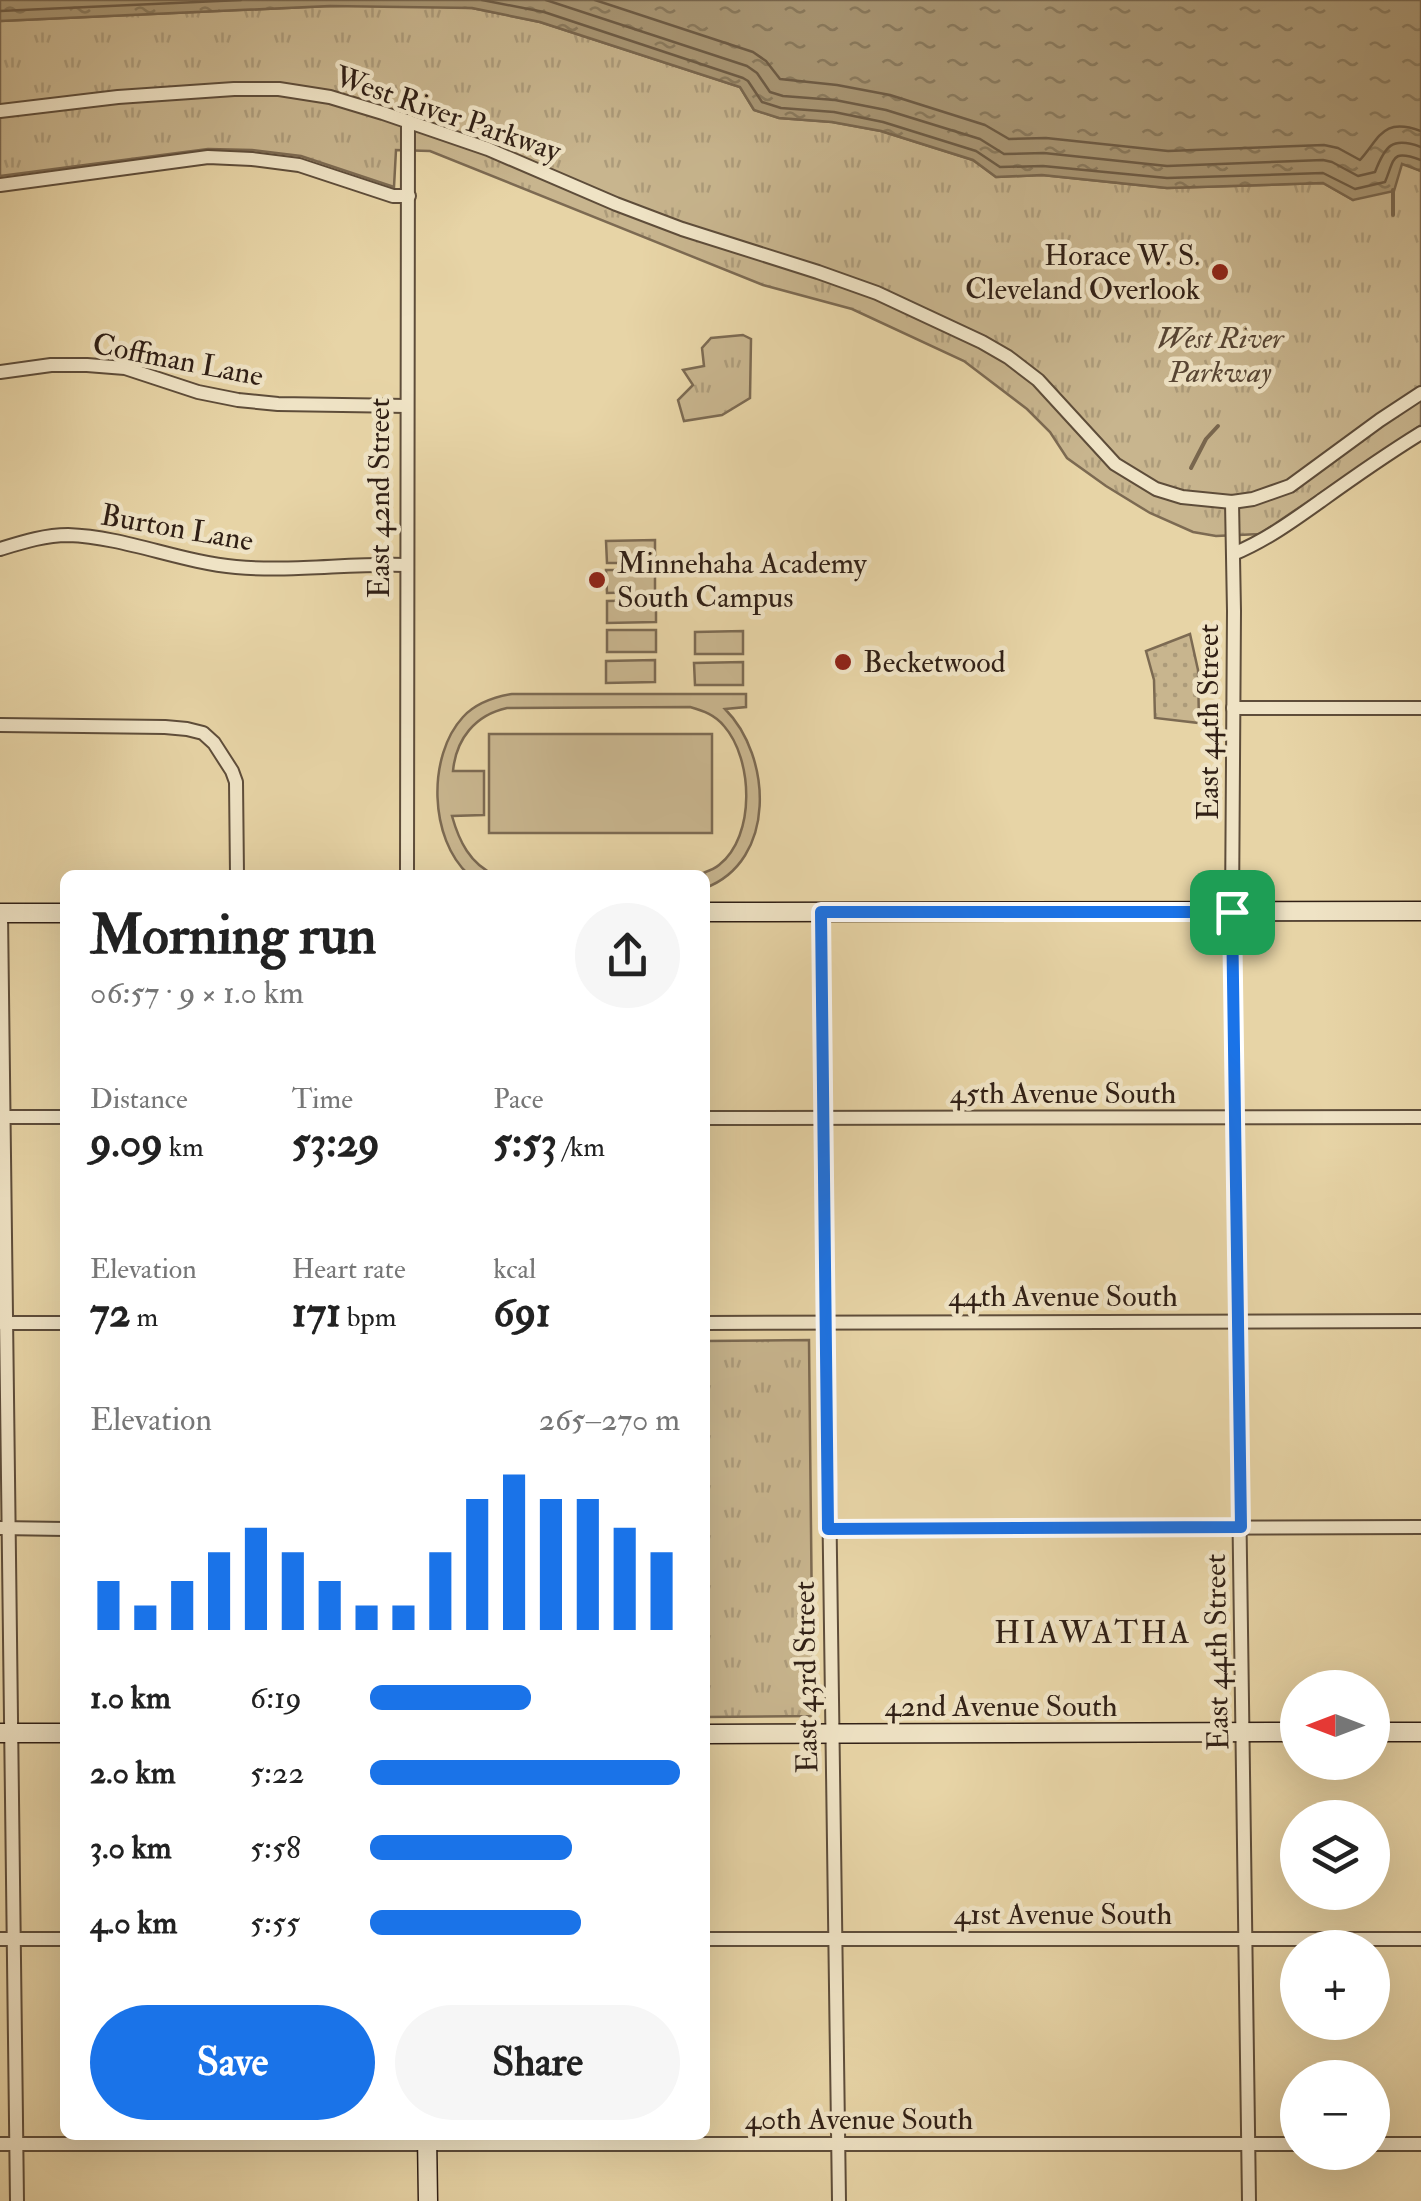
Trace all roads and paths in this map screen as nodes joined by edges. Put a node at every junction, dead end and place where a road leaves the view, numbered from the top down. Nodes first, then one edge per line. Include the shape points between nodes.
1 (0, 111) edge
2 (408, 121) junction
3 (0, 184) edge
4 (409, 196) junction
5 (0, 372) edge
6 (1421, 392) edge
7 (407, 406) junction
8 (1421, 433) edge
9 (1232, 502) junction
10 (0, 548) edge
11 (1233, 554) junction
12 (408, 565) junction
13 (1233, 708) junction
14 (1421, 708) edge
15 (0, 726) edge
16 (236, 870) edge
17 (407, 870) edge
18 (1421, 911) edge
19 (710, 912) edge
20 (821, 912) junction
21 (1232, 912) junction
22 (60, 913) edge
23 (1, 914) edge
24 (60, 1117) edge
25 (2, 1118) edge
26 (710, 1118) edge
27 (824, 1118) junction
28 (1234, 1118) junction
29 (1421, 1118) edge
30 (1238, 1320) junction
31 (1421, 1321) edge
32 (826, 1322) junction
33 (3, 1323) edge
34 (60, 1323) edge
35 (710, 1323) edge
36 (1241, 1527) junction
37 (1421, 1527) edge
38 (4, 1528) edge
39 (60, 1528) edge
40 (828, 1529) junction
41 (1243, 1732) junction
42 (1280, 1732) edge
43 (1390, 1732) edge
44 (1421, 1732) edge
45 (6, 1733) edge
46 (60, 1733) edge
47 (710, 1734) edge
48 (832, 1734) junction
49 (60, 1939) edge
50 (710, 1939) edge
51 (834, 1939) junction
52 (1246, 1939) junction
53 (1421, 1939) edge
54 (7, 1940) edge
55 (346, 2140) edge
56 (428, 2140) edge
57 (510, 2140) edge
58 (0, 2144) edge
59 (16, 2144) junction
60 (838, 2144) junction
61 (1248, 2144) junction
62 (1280, 2144) edge
63 (1390, 2144) edge
64 (1421, 2144) edge
65 (17, 2201) edge
66 (428, 2201) edge
67 (838, 2201) edge
68 (1249, 2201) edge

1 - 2 street, West River Parkway via 279,89
2 - 4 street, East 42nd Street
2 - 9 street, West River Parkway via 682,229 909,308 1008,357 1134,476 1182,496
3 - 4 street via 252,158
4 - 7 street, East 42nd Street
5 - 7 street, Coffman Lane via 51,365 125,368 238,400
6 - 9 street, West River Parkway via 1290,486
7 - 12 street, East 42nd Street
8 - 11 street
9 - 11 street, East 44th Street
10 - 12 street, Burton Lane via 66,535 233,566
11 - 13 street, East 44th Street
12 - 17 street, East 42nd Street
13 - 14 street
13 - 21 street, East 44th Street
15 - 16 street via 204,733 236,782
18 - 21 street
19 - 20 street
20 - 21 street
20 - 27 street, East 43rd Street
21 - 28 street, East 44th Street
22 - 23 street
23 - 25 street
24 - 25 street
25 - 33 street
26 - 27 street, 45th Avenue South
27 - 28 street, 45th Avenue South
27 - 32 street, East 43rd Street
28 - 29 street, 45th Avenue South
28 - 30 street, East 44th Street
30 - 31 street, 44th Avenue South
30 - 32 street, 44th Avenue South
30 - 36 street, East 44th Street
32 - 35 street, 44th Avenue South
32 - 40 street, East 43rd Street
33 - 34 street
33 - 38 street
36 - 37 street
36 - 40 street
36 - 41 street, East 44th Street
38 - 39 street
38 - 45 street
40 - 48 street, East 43rd Street
41 - 42 street, 42nd Avenue South
41 - 48 street, 42nd Avenue South
41 - 52 street, East 44th Street
43 - 44 street
45 - 46 street
45 - 54 street
47 - 48 street, 42nd Avenue South
48 - 51 street, East 43rd Street
49 - 54 street
50 - 51 street, 41st Avenue South
51 - 52 street, 41st Avenue South
51 - 60 street, East 43rd Street
52 - 53 street, 41st Avenue South
52 - 61 street, East 44th Street
54 - 59 street
55 - 59 street, 40th Avenue South
56 - 66 street
57 - 60 street, 40th Avenue South
58 - 59 street, 40th Avenue South
59 - 65 street
60 - 61 street, 40th Avenue South
60 - 67 street, East 43rd Street
61 - 62 street, 40th Avenue South
61 - 68 street, East 44th Street
63 - 64 street

